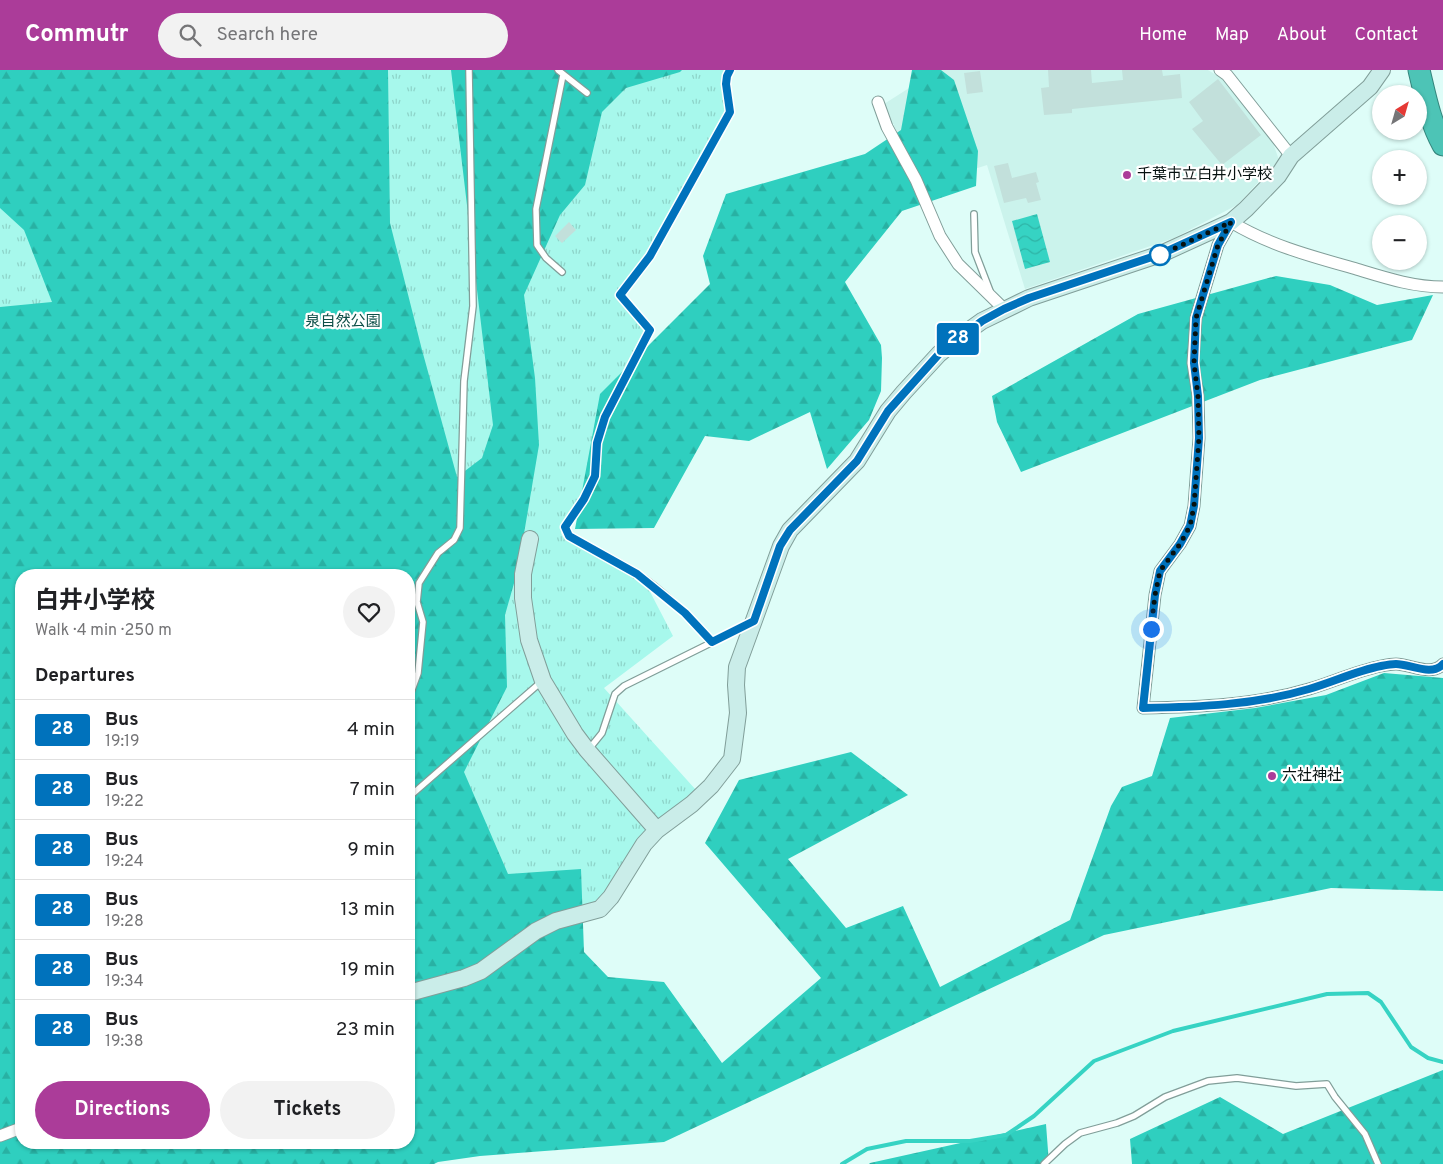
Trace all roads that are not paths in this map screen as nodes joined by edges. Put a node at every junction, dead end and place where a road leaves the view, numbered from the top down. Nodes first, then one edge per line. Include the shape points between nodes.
1 (469, 70) edge
2 (558, 70) edge
3 (730, 70) edge
4 (1220, 70) edge
5 (1382, 70) edge
6 (1419, 70) edge
7 (563, 75) junction
8 (587, 94) dead end
9 (878, 102) dead end
10 (1443, 145) edge
11 (1291, 156) junction
12 (974, 214) dead end
13 (1231, 222) junction
14 (562, 272) dead end
15 (1443, 287) edge
16 (992, 297) junction
17 (1004, 309) junction
18 (530, 539) dead end
19 (754, 621) junction
20 (712, 642) junction
21 (1443, 664) edge
22 (415, 681) edge
23 (543, 681) junction
24 (587, 750) junction
25 (415, 792) edge
26 (657, 830) junction
27 (415, 991) edge
28 (15, 1130) edge
29 (0, 1136) edge
30 (1044, 1164) edge
31 (1378, 1164) edge

1 - 22 lane via 474,306 464,381 460,528 454,540 438,553 419,583 417,602 423,622
2 - 7 lane
3 - 20 lane via 726,84 730,112 650,256 620,295 650,330 605,417 597,443 595,476 565,527 569,536 637,574 661,592
4 - 11 street
5 - 11 street via 1370,87
6 - 10 highway
7 - 8 lane
7 - 14 lane via 536,209 537,245
9 - 16 street via 940,236 958,264
11 - 13 street via 1278,176
12 - 16 lane via 976,252
13 - 15 street via 1250,234 1294,252 1407,284
13 - 17 street via 1161,254
13 - 21 street via 1218,245 1196,318 1194,363 1199,438 1194,506 1190,526 1160,571 1143,708 1198,707 1257,700 1308,690 1383,666 1398,664 1432,670
16 - 17 street
17 - 19 street via 982,321 939,354 888,411 857,461 790,530 780,546
18 - 23 street via 523,574 523,598 529,640
19 - 20 lane
19 - 26 street via 737,667 738,713 732,759 692,804
20 - 24 lane via 624,686 615,694 602,733
23 - 24 street
23 - 25 lane
24 - 26 street
26 - 27 street via 600,909 556,921 536,931 481,971
28 - 29 street
30 - 31 lane via 1080,1133 1134,1116 1165,1096 1199,1084 1237,1078 1296,1086 1328,1084 1365,1134

